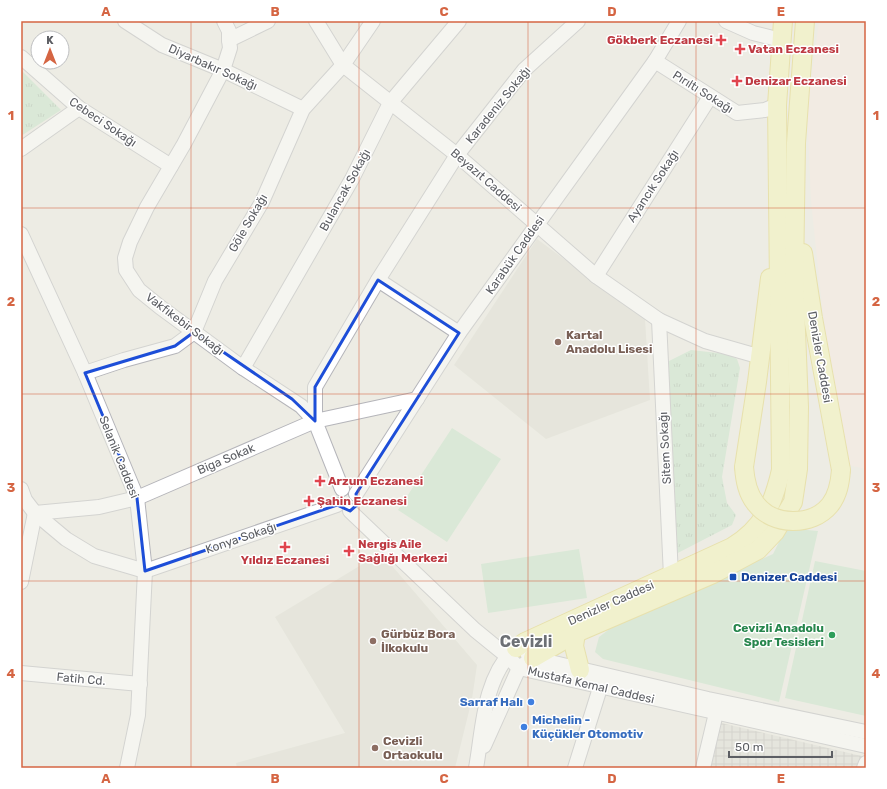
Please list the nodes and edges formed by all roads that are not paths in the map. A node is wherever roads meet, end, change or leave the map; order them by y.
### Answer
1 (125, 21) edge
2 (224, 21) edge
3 (268, 21) edge
4 (316, 21) edge
5 (373, 21) edge
6 (459, 21) edge
7 (578, 21) edge
8 (680, 21) edge
9 (726, 21) edge
10 (783, 21) edge
11 (806, 21) edge
12 (229, 40) junction
13 (781, 40) junction
14 (21, 57) edge
15 (655, 61) junction
16 (343, 65) junction
17 (223, 70) junction
18 (710, 97) junction
19 (390, 103) junction
20 (777, 105) junction
21 (79, 108) junction
22 (303, 109) junction
23 (21, 149) edge
24 (457, 155) junction
25 (171, 166) junction
26 (778, 195) junction
27 (794, 203) junction
28 (536, 224) junction
29 (21, 234) edge
30 (596, 276) junction
31 (378, 280) junction
32 (659, 320) junction
33 (194, 332) junction
34 (460, 333) junction
35 (761, 357) junction
36 (243, 368) junction
37 (85, 373) junction
38 (417, 399) junction
39 (315, 421) junction
40 (342, 489) junction
41 (21, 490) edge
42 (356, 494) junction
43 (137, 498) junction
44 (337, 505) junction
45 (350, 511) junction
46 (35, 513) junction
47 (145, 571) junction
48 (671, 576) junction
49 (21, 582) edge
50 (576, 633) junction
51 (512, 652) junction
52 (533, 658) junction
53 (518, 668) junction
54 (580, 670) junction
55 (21, 672) edge
56 (140, 684) junction
57 (600, 688) junction
58 (716, 713) junction
59 (866, 732) edge
60 (866, 746) edge
61 (866, 763) edge
62 (476, 766) edge
63 (127, 768) edge
64 (574, 768) edge
65 (703, 768) edge
66 (864, 768) edge

1 - 17 street, Diyarbakır Sokağı
2 - 12 street
3 - 12 street
4 - 16 street, Beyazıt Caddesi
5 - 16 street, Göle Sokağı
6 - 19 street, Bulancak Sokağı
7 - 24 street, Karadeniz Sokağı
8 - 15 street, Karabük Caddesi
9 - 13 street
10 - 13 main road, Denizler Caddesi
11 - 27 main road, Denizler Caddesi
12 - 17 street, Vakfıkebir Sokağı
13 - 20 main road, Denizler Caddesi
14 - 21 street, Cebeci Sokağı
15 - 18 street, Pırıltı Sokağı
15 - 28 street, Karabük Caddesi
16 - 19 street, Beyazıt Caddesi
16 - 22 street, Göle Sokağı
17 - 22 street, Diyarbakır Sokağı
17 - 25 street, Vakfıkebir Sokağı
18 - 20 street, Pırıltı Sokağı
18 - 30 street, Ayancık Sokağı
19 - 24 street, Beyazıt Caddesi
19 - 36 street, Bulancak Sokağı
20 - 26 main road, Denizler Caddesi
21 - 23 street
21 - 25 street, Cebeci Sokağı
22 - 33 street, Göle Sokağı
24 - 28 street, Beyazıt Caddesi
24 - 31 street, Karadeniz Sokağı
25 - 33 street, Vakfıkebir Sokağı
26 - 35 main road, Denizler Caddesi
26 - 48 main road, Denizler Caddesi
27 - 35 main road, Denizler Caddesi, bridge
27 - 50 main road, Denizler Caddesi
28 - 30 street, Beyazıt Caddesi
28 - 34 street, Karabük Caddesi
29 - 37 street, Selanik Caddesi
30 - 32 street, Beyazıt Caddesi
31 - 34 street
31 - 39 street, Karadeniz Sokağı
32 - 35 street, Beyazıt Caddesi
32 - 48 street, Sitem Sokağı
33 - 36 street, Vakfıkebir Sokağı
33 - 37 street
34 - 38 street, Karabük Caddesi
36 - 39 street, Vakfıkebir Sokağı
37 - 43 street, Selanik Caddesi
38 - 39 street, Biga Sokak
38 - 42 street, Karabük Caddesi
39 - 40 street, Vakfıkebir Sokağı
39 - 43 street, Biga Sokak
40 - 42 street
40 - 44 street
41 - 46 street
42 - 45 street
43 - 46 street, Biga Sokak
43 - 47 street, Selanik Caddesi
44 - 45 street
44 - 47 street, Konya Sokağı
45 - 51 street
46 - 47 street
46 - 49 street
47 - 56 street, Selanik Caddesi
48 - 51 main road, Denizler Caddesi
50 - 52 main road, Denizler Caddesi
50 - 54 main road
51 - 52 street
51 - 53 street, Mustafa Kemal Caddesi
51 - 62 street, Denizler Caddesi
52 - 53 street, Denizler Caddesi
52 - 54 street, Mustafa Kemal Caddesi
53 - 57 street, Mustafa Kemal Caddesi
53 - 62 street, Denizler Caddesi
54 - 59 street, Mustafa Kemal Caddesi
55 - 56 street, Fatih Cd.
56 - 63 street, Selanik Caddesi
57 - 58 street, Mustafa Kemal Caddesi
57 - 64 street
58 - 60 street, Mustafa Kemal Caddesi
58 - 65 street
61 - 66 street

